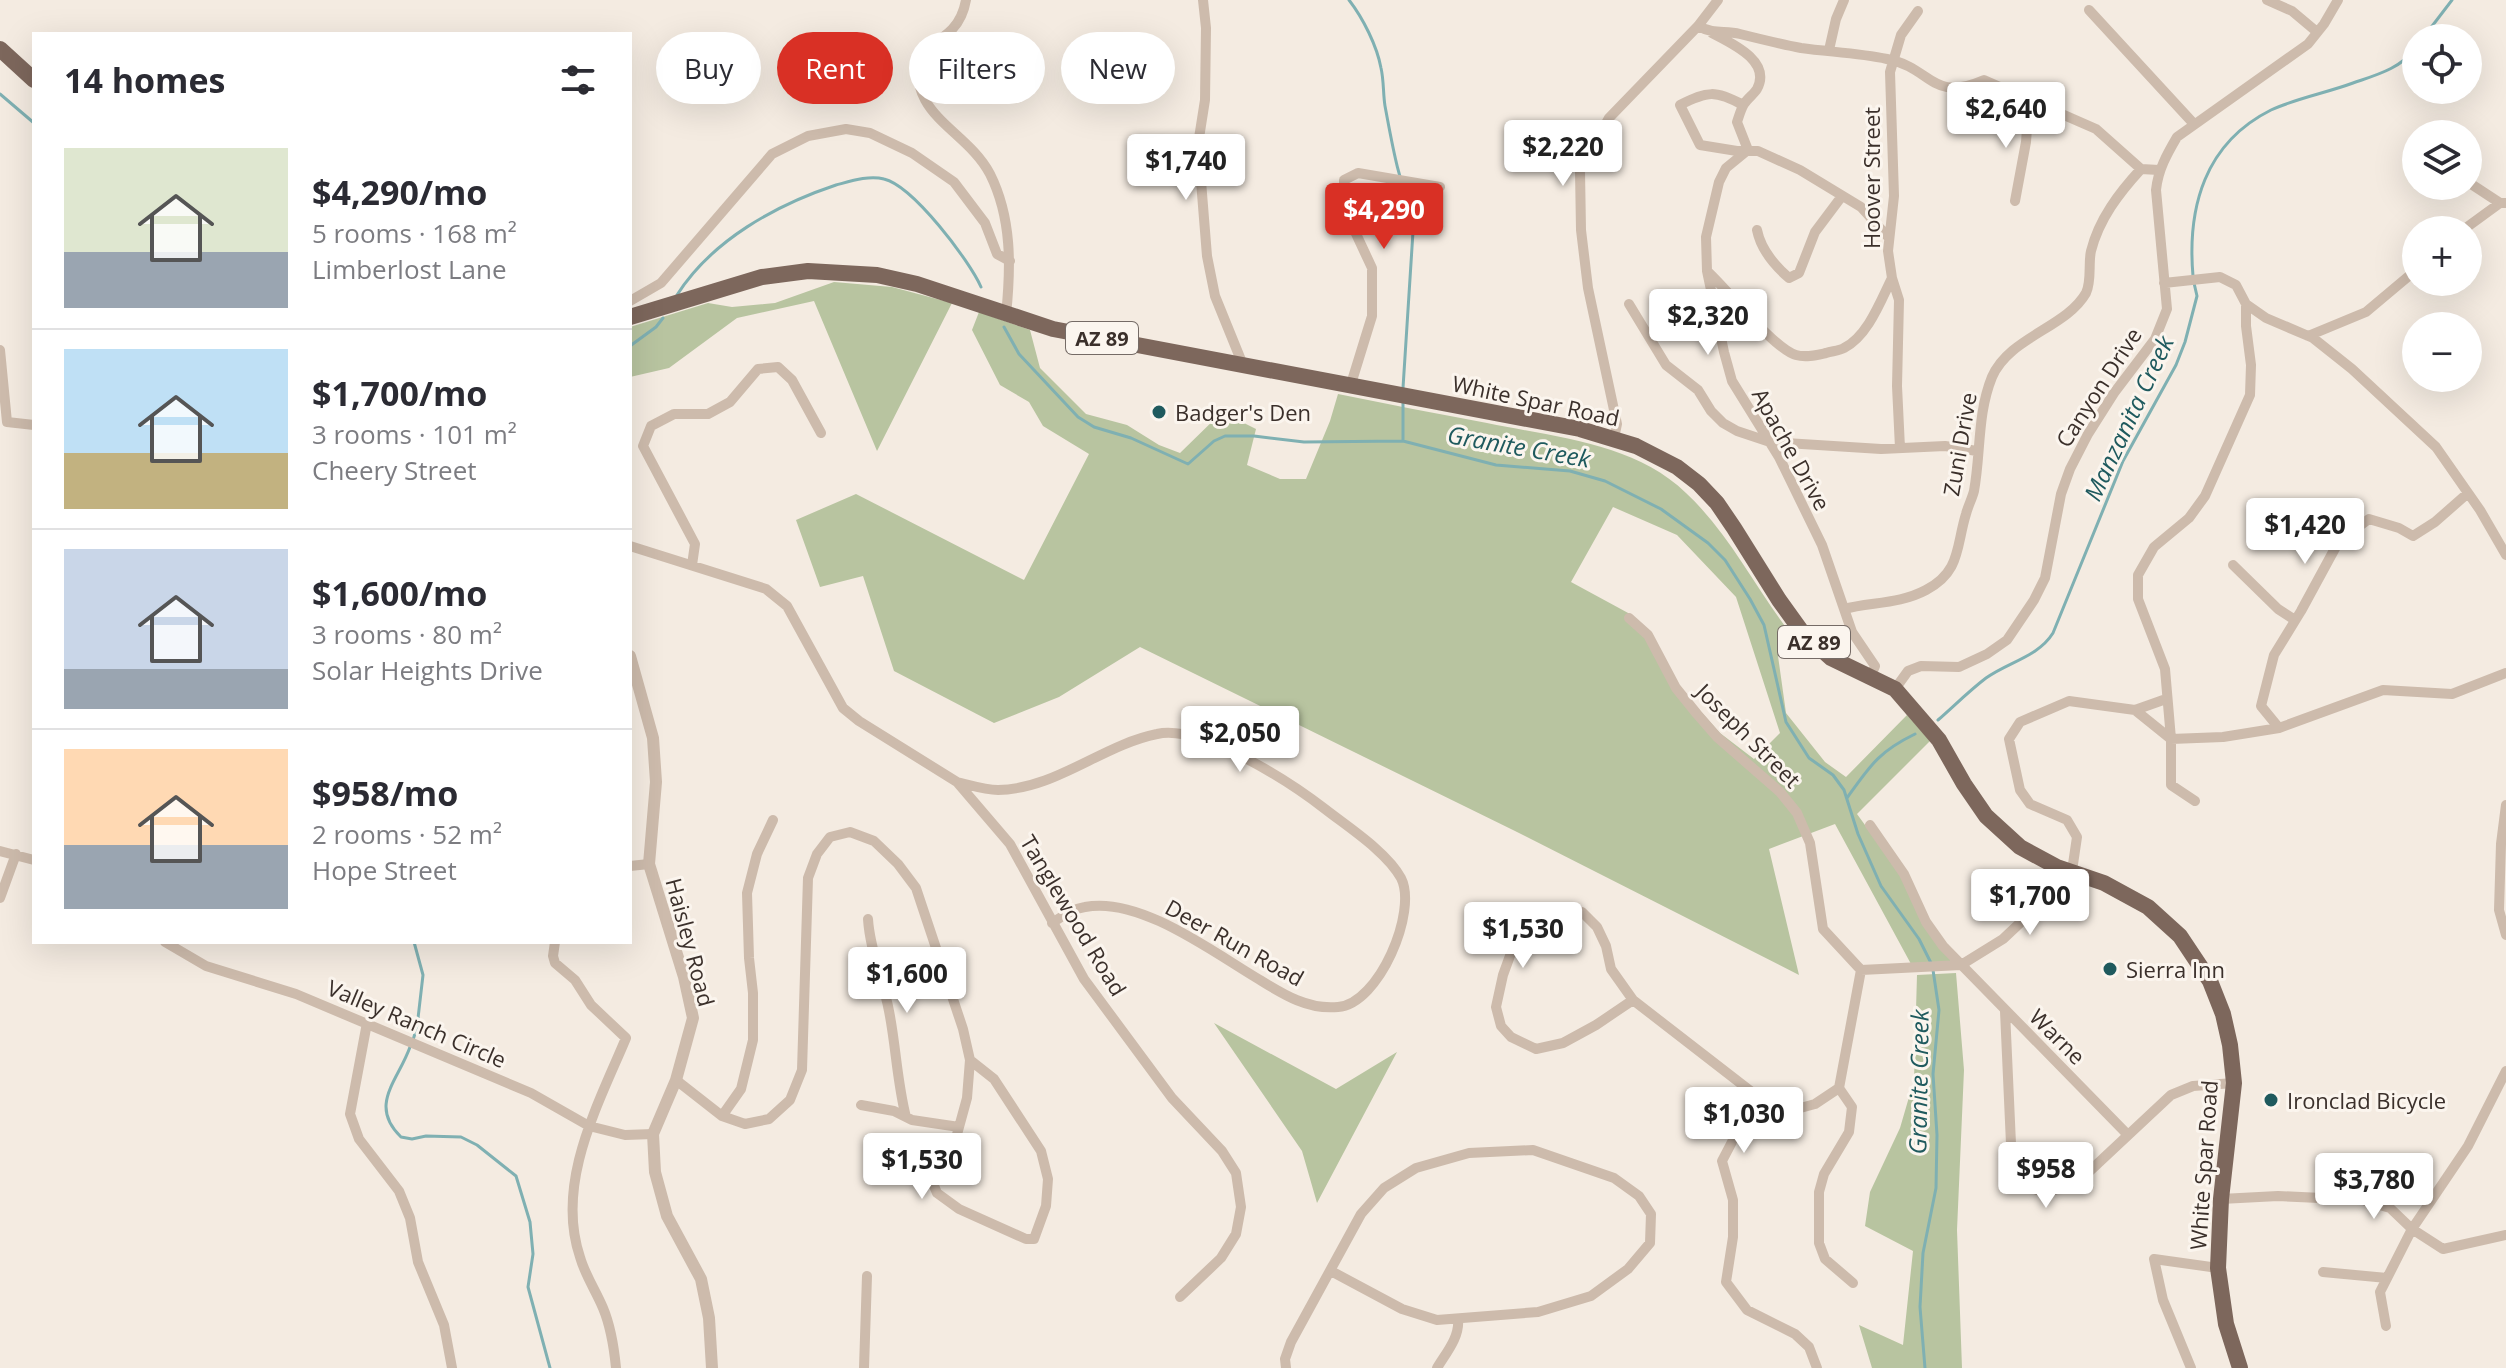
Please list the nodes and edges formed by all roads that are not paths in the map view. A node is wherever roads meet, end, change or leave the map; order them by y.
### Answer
1 (966, 0) edge
2 (1203, 0) edge
3 (1718, 0) edge
4 (1844, 0) edge
5 (2267, 0) edge
6 (2338, 0) edge
7 (2089, 10) dead end
8 (1918, 11) dead end
9 (1698, 26) junction
10 (2317, 32) junction
11 (1712, 33) junction
12 (0, 49) edge
13 (1829, 50) junction
14 (1892, 60) junction
15 (32, 78) edge
16 (2029, 101) junction
17 (1743, 105) junction
18 (2194, 124) junction
19 (1748, 150) junction
20 (2141, 169) junction
21 (2159, 170) junction
22 (1440, 187) dead end
23 (2482, 190) edge
24 (1842, 196) junction
25 (2015, 201) dead end
26 (2503, 203) edge
27 (2482, 217) edge
28 (1757, 230) dead end
29 (1889, 238) junction
30 (1010, 261) junction
31 (1707, 271) junction
32 (1892, 278) junction
33 (2402, 282) edge
34 (2164, 283) junction
35 (632, 300) edge
36 (1629, 304) dead end
37 (2246, 304) junction
38 (1006, 315) junction
39 (632, 316) edge
40 (2308, 336) junction
41 (0, 350) edge
42 (1243, 365) junction
43 (1351, 384) junction
44 (32, 425) edge
45 (821, 433) dead end
46 (1614, 438) junction
47 (1770, 442) junction
48 (1900, 448) junction
49 (1977, 451) junction
50 (2468, 493) junction
51 (632, 547) edge
52 (2506, 555) edge
53 (692, 565) junction
54 (2233, 565) dead end
55 (1844, 609) junction
56 (1629, 618) dead end
57 (2295, 620) junction
58 (632, 663) edge
59 (2506, 673) edge
60 (1870, 678) junction
61 (1895, 689) junction
62 (2166, 699) junction
63 (2135, 710) junction
64 (2279, 728) junction
65 (2171, 739) junction
66 (957, 782) junction
67 (2195, 801) dead end
68 (2506, 805) edge
69 (773, 820) dead end
70 (1870, 825) dead end
71 (0, 851) edge
72 (16, 854) junction
73 (32, 859) edge
74 (649, 864) junction
75 (632, 866) edge
76 (2065, 869) junction
77 (0, 898) edge
78 (868, 919) dead end
79 (1052, 923) junction
80 (2506, 935) edge
81 (168, 944) edge
82 (555, 944) edge
83 (1961, 965) junction
84 (1861, 970) junction
85 (1633, 1000) junction
86 (2005, 1011) junction
87 (367, 1023) junction
88 (970, 1060) junction
89 (2506, 1071) edge
90 (676, 1080) junction
91 (2234, 1083) junction
92 (1839, 1088) junction
93 (861, 1105) dead end
94 (1775, 1110) junction
95 (722, 1116) junction
96 (906, 1117) junction
97 (589, 1126) junction
98 (959, 1127) junction
99 (653, 1134) junction
100 (2127, 1134) junction
101 (2221, 1199) junction
102 (2412, 1229) junction
103 (2506, 1235) edge
104 (2218, 1268) junction
105 (1331, 1271) junction
106 (2323, 1272) dead end
107 (867, 1276) dead end
108 (2387, 1278) junction
109 (1853, 1283) dead end
110 (1180, 1297) dead end
111 (1458, 1319) junction
112 (2386, 1326) dead end
113 (452, 1368) edge
114 (616, 1368) edge
115 (712, 1368) edge
116 (864, 1368) edge
117 (1286, 1368) edge
118 (1437, 1368) edge
119 (1817, 1368) edge
120 (2191, 1368) edge
121 (2240, 1368) edge

1 - 30 street
2 - 42 street
3 - 9 street
4 - 13 street
5 - 10 street
6 - 10 street, Canyon Drive
7 - 18 street
8 - 14 street, Hoover Street
9 - 11 street
9 - 46 street
10 - 18 street, Canyon Drive
11 - 13 street
11 - 17 street
12 - 15 main road
13 - 14 street
14 - 16 street
14 - 29 street, Hoover Street
16 - 20 street
16 - 25 street
17 - 19 street
17 - 19 street
18 - 21 street, Canyon Drive
19 - 24 street
19 - 31 street, Apache Drive
20 - 21 street
20 - 49 street, Zuni Drive
21 - 34 street, Canyon Drive
22 - 43 street
23 - 26 street
24 - 28 street
24 - 29 street
26 - 27 street
29 - 32 street, Hoover Street
30 - 35 street
30 - 38 street
31 - 32 street
31 - 47 street, Apache Drive
32 - 48 street, Hoover Street
33 - 40 street
34 - 37 street
34 - 61 street, Canyon Drive
36 - 47 street
37 - 40 street
37 - 62 street
38 - 39 main road, White Spar Road / AZ 89
38 - 42 main road, White Spar Road / AZ 89
40 - 50 street
41 - 44 street
42 - 43 main road, White Spar Road / AZ 89
43 - 46 main road, White Spar Road / AZ 89
45 - 53 street
46 - 60 main road, White Spar Road / AZ 89
47 - 48 street
47 - 55 street, Apache Drive
48 - 49 street
49 - 55 street, Zuni Drive
50 - 52 street
50 - 57 street
51 - 53 street, Tanglewood Road
53 - 66 street, Tanglewood Road
54 - 57 street
55 - 60 street, Apache Drive
56 - 84 street, Joseph Street
57 - 64 street
58 - 74 street, Haisley Road
59 - 64 street
60 - 61 main road, White Spar Road / AZ 89
61 - 76 main road, White Spar Road / AZ 89
62 - 63 street
62 - 65 street
63 - 65 street
63 - 76 street
64 - 65 street
65 - 67 street
66 - 79 street, Tanglewood Road
66 - 79 street, Deer Run Road
68 - 80 street
69 - 95 street
70 - 83 street, Warne
71 - 72 street
72 - 73 street
72 - 77 street
74 - 75 street
74 - 90 street, Haisley Road
76 - 83 street
76 - 91 main road, White Spar Road / AZ 89
78 - 96 street
79 - 110 street, Tanglewood Road
81 - 87 street, Valley Ranch Circle
82 - 97 street
83 - 84 street
83 - 86 street, Warne
84 - 92 street
85 - 85 street
85 - 94 street
86 - 100 street, Warne
86 - 100 street
87 - 97 street, Valley Ranch Circle
87 - 113 street
88 - 95 street
88 - 98 street
88 - 98 street
89 - 102 street
90 - 95 street
90 - 99 street, Haisley Road
91 - 100 street
91 - 101 main road, White Spar Road / AZ 89
92 - 94 street
92 - 109 street
93 - 96 street
94 - 119 street
96 - 98 street
97 - 99 street, Valley Ranch Circle
97 - 114 street
99 - 115 street, Haisley Road
101 - 102 street
101 - 104 main road, White Spar Road / AZ 89
102 - 103 street
102 - 108 street
104 - 120 street
104 - 121 main road, White Spar Road / AZ 89
105 - 111 street
105 - 111 street
105 - 117 street
106 - 108 street
107 - 116 street
108 - 112 street
111 - 118 street

